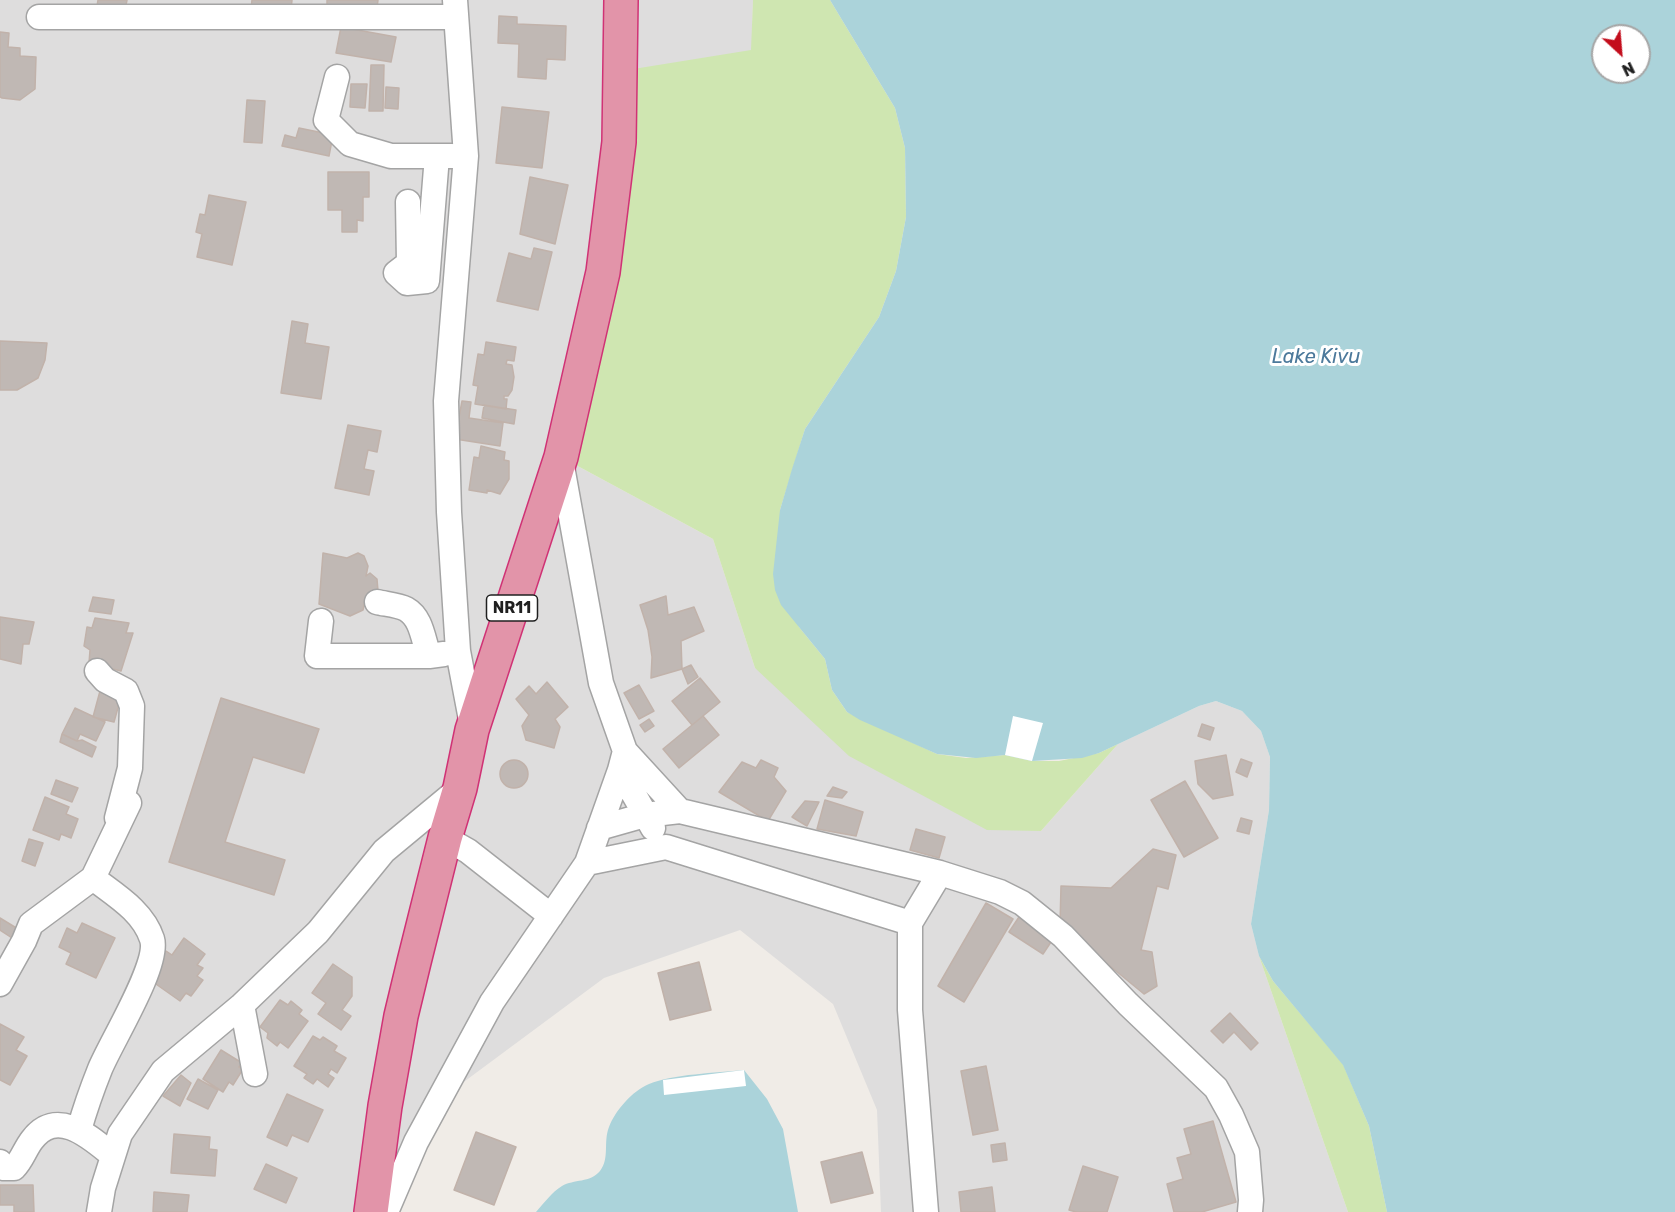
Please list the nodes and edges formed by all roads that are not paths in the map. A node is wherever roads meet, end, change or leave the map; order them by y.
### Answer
1 (621, 0) edge
2 (456, 8) edge
3 (39, 16) dead end
4 (337, 77) dead end
5 (437, 156) junction
6 (466, 156) junction
7 (408, 202) dead end
8 (561, 457) junction
9 (376, 602) dead end
10 (321, 621) dead end
11 (458, 651) junction
12 (429, 656) junction
13 (97, 671) dead end
14 (472, 730) junction
15 (623, 760) junction
16 (460, 788) junction
17 (129, 804) dead end
18 (680, 811) junction
19 (645, 815) junction
20 (599, 828) junction
21 (445, 838) junction
22 (109, 846) junction
23 (666, 847) junction
24 (587, 863) junction
25 (940, 873) junction
26 (93, 878) junction
27 (551, 916) junction
28 (910, 923) junction
29 (0, 984) edge
30 (242, 1005) junction
31 (255, 1074) dead end
32 (79, 1130) junction
33 (112, 1155) junction
34 (0, 1162) edge
35 (99, 1212) edge
36 (371, 1212) edge
37 (386, 1212) edge
38 (926, 1212) edge
39 (1250, 1212) edge

1 - 8 highway, NR11
2 - 3 street
2 - 6 street
4 - 5 street
5 - 6 street
5 - 7 street
6 - 11 street
8 - 14 highway, NR11
8 - 15 street
9 - 12 street
10 - 12 street
11 - 12 street
11 - 14 street
13 - 22 street
14 - 16 highway, NR11
15 - 18 street
15 - 19 street
15 - 20 street
16 - 21 highway, NR11
16 - 30 street
17 - 22 street
18 - 19 street
18 - 25 street
19 - 20 street
19 - 23 street
20 - 24 street
21 - 27 street
21 - 36 highway, NR11
22 - 26 street
23 - 24 street
23 - 28 street
24 - 27 street
25 - 28 street
25 - 39 street
26 - 29 street
26 - 32 street
27 - 37 street
28 - 38 street
30 - 31 street
30 - 33 street
32 - 33 street
32 - 34 street
33 - 35 street

